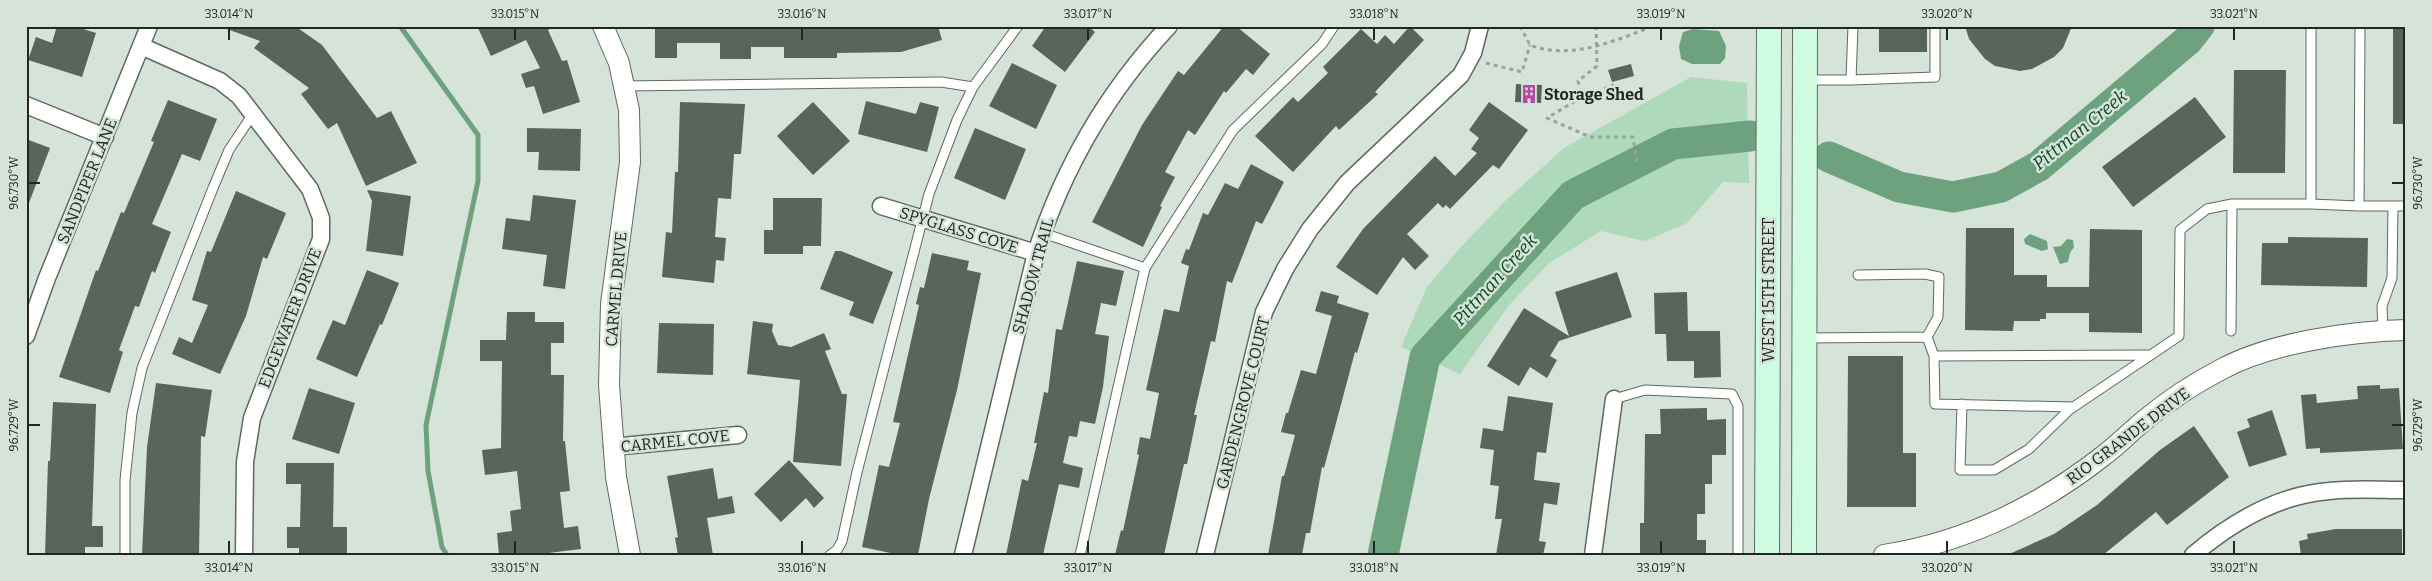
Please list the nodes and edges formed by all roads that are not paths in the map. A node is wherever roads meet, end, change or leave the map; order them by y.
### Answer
1 (149, 26) edge
2 (603, 26) edge
3 (1018, 26) edge
4 (1168, 26) edge
5 (1334, 26) edge
6 (1480, 26) edge
7 (1769, 26) edge
8 (1805, 26) edge
9 (1853, 26) edge
10 (1935, 26) edge
11 (2311, 26) edge
12 (2360, 26) edge
13 (141, 46) junction
14 (1769, 80) junction
15 (1805, 80) junction
16 (1851, 80) junction
17 (624, 86) junction
18 (973, 87) junction
19 (26, 105) edge
20 (253, 114) junction
21 (105, 137) junction
22 (2232, 204) junction
23 (2311, 204) junction
24 (881, 206) dead end
25 (2360, 206) junction
26 (2393, 206) junction
27 (2406, 206) edge
28 (922, 218) junction
29 (1043, 232) junction
30 (1036, 253) junction
31 (1145, 268) junction
32 (1858, 275) dead end
33 (2406, 330) edge
34 (2231, 331) dead end
35 (2383, 331) junction
36 (26, 336) edge
37 (1927, 337) junction
38 (1804, 338) junction
39 (2149, 355) junction
40 (1934, 356) junction
41 (1614, 399) joint
42 (1962, 404) junction
43 (2073, 407) junction
44 (738, 434) dead end
45 (612, 447) junction
46 (2406, 490) edge
47 (125, 555) edge
48 (244, 555) edge
49 (630, 555) edge
50 (830, 555) edge
51 (963, 555) edge
52 (1080, 555) edge
53 (1205, 555) edge
54 (1593, 555) edge
55 (1738, 555) edge
56 (1767, 555) edge
57 (1804, 555) edge
58 (1884, 555) edge
59 (2193, 555) edge

1 - 13 street, SANDPIPER LANE
2 - 17 street, CARMEL DRIVE
3 - 18 lane
4 - 29 street, SHADOW TRAIL
5 - 31 lane
6 - 53 street, GARDENGROVE COURT
7 - 14 main road, WEST 15TH STREET
8 - 15 main road
9 - 16 lane
10 - 16 lane
11 - 23 lane
12 - 25 lane
13 - 20 street, EDGEWATER DRIVE
13 - 21 street, SANDPIPER LANE
14 - 15 main road
14 - 56 main road, WEST 15TH STREET
15 - 16 lane
15 - 38 main road
17 - 18 lane
17 - 45 street, CARMEL DRIVE
18 - 28 lane
19 - 21 street
20 - 47 lane
20 - 48 street, EDGEWATER DRIVE
21 - 36 street, SANDPIPER LANE
22 - 23 lane
22 - 34 lane
22 - 39 lane
23 - 25 lane
24 - 28 street, SPYGLASS COVE
25 - 26 lane
26 - 27 lane
26 - 35 lane
28 - 30 street, SPYGLASS COVE
28 - 50 lane
29 - 30 street, SHADOW TRAIL
29 - 31 lane
30 - 51 street, SHADOW TRAIL
31 - 52 lane
32 - 37 lane
33 - 35 street, RIO GRANDE DRIVE
35 - 58 street, RIO GRANDE DRIVE
37 - 38 lane
37 - 40 lane
38 - 57 main road
39 - 40 lane
39 - 43 lane
40 - 42 lane
41 - 54 street
41 - 55 lane
42 - 43 lane
42 - 43 lane
44 - 45 street, CARMEL COVE
45 - 49 street, CARMEL DRIVE
46 - 59 street

